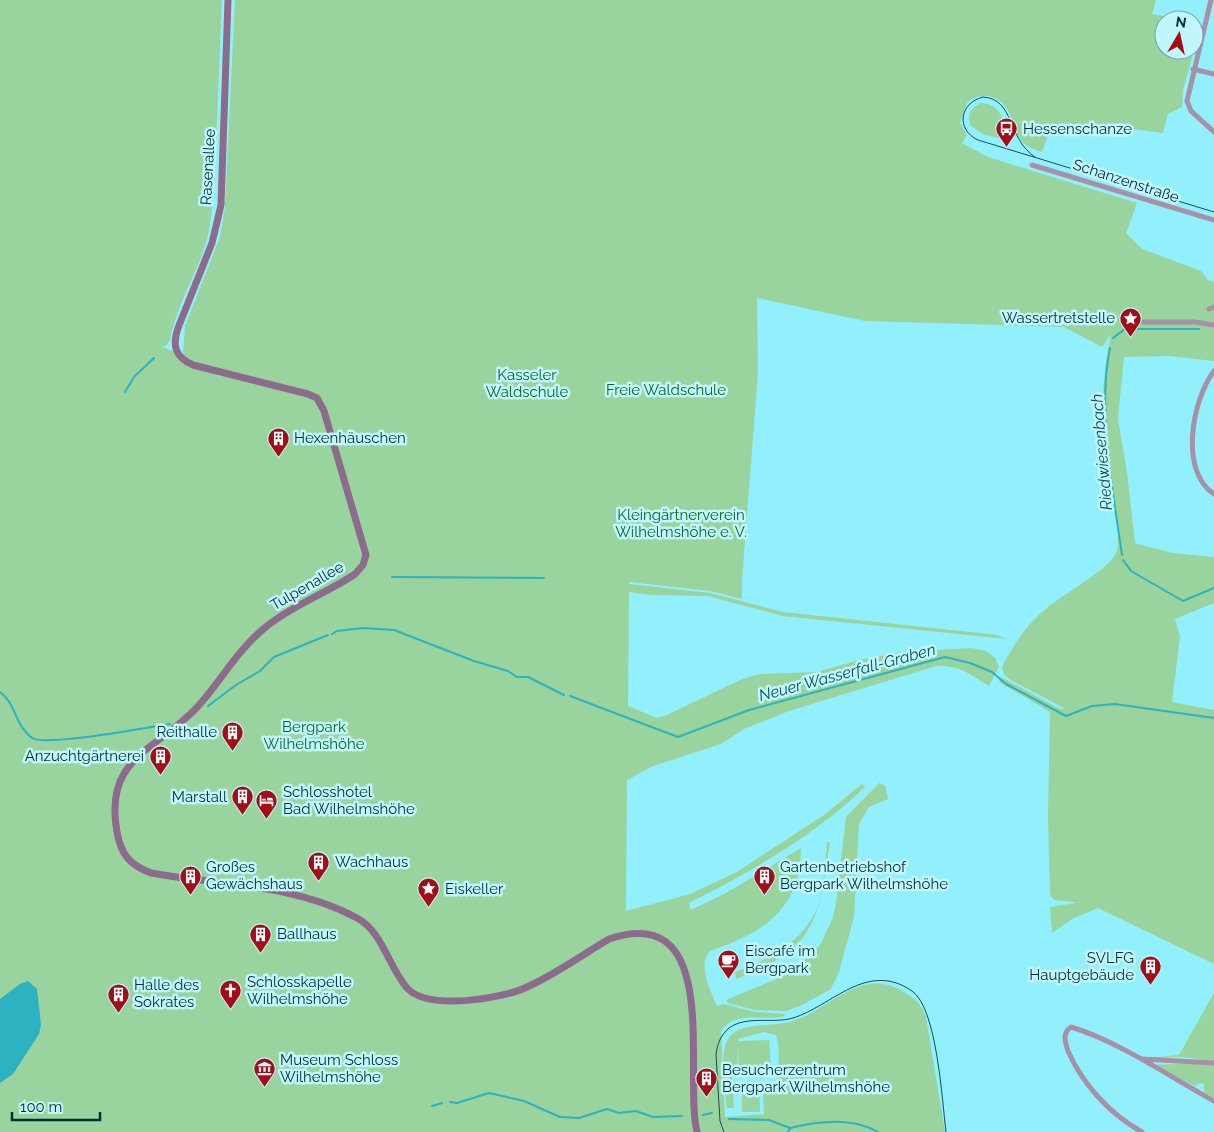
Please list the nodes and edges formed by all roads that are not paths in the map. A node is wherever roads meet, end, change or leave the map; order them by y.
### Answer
1 (228, 0) edge
2 (1211, 0) edge
3 (1193, 68) junction
4 (1214, 74) edge
5 (1214, 132) edge
6 (1032, 165) dead end
7 (1214, 220) edge
8 (1143, 322) dead end
9 (1214, 325) edge
10 (178, 328) joint
11 (1214, 371) edge
12 (1214, 494) edge
13 (1139, 1059) junction
14 (1214, 1063) edge
15 (1214, 1101) edge
16 (697, 1132) edge
17 (1142, 1132) edge

1 - 10 main road, Rasenallee
2 - 3 street
3 - 4 street
3 - 5 street
6 - 7 street, Schanzenstraße
8 - 9 street
10 - 16 main road, Tulpenallee
11 - 12 street
13 - 14 street
13 - 15 street
13 - 17 street

